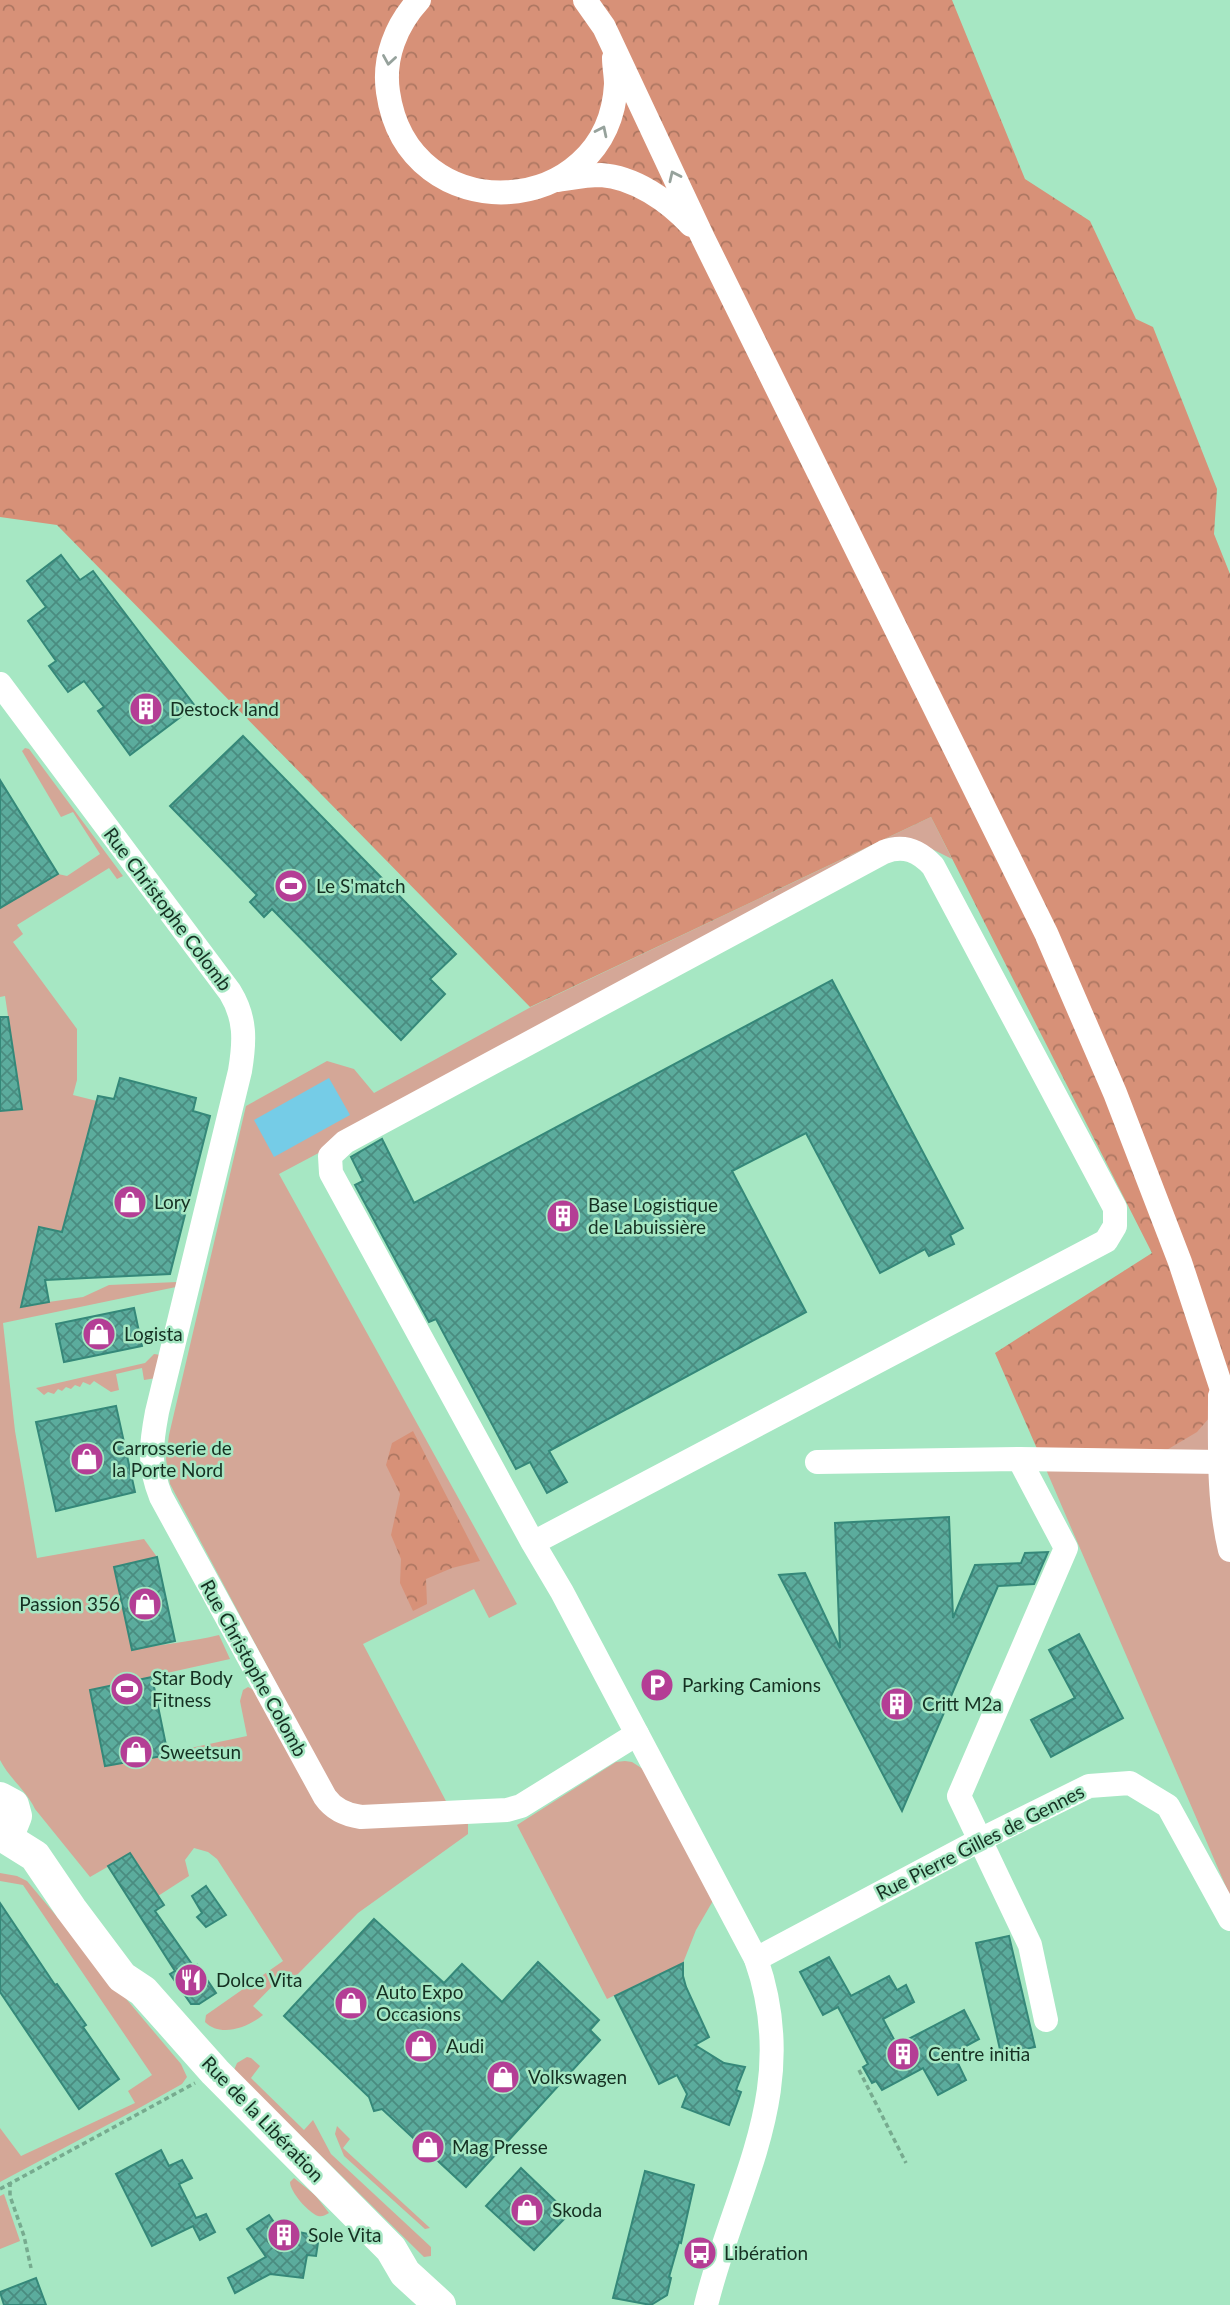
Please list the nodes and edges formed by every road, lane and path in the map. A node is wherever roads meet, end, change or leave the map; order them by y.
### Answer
1 (419, 0) edge
2 (585, 0) edge
3 (604, 27) junction
4 (556, 180) junction
5 (703, 238) junction
6 (0, 684) edge
7 (1220, 1384) junction
8 (1230, 1414) edge
9 (1019, 1459) junction
10 (817, 1462) dead end
11 (1220, 1462) junction
12 (533, 1543) junction
13 (1230, 1550) edge
14 (637, 1734) junction
15 (3, 1812) edge
16 (978, 1841) junction
17 (0, 1862) edge
18 (50, 1876) junction
19 (1230, 1919) edge
20 (756, 1959) junction
21 (138, 1987) junction
22 (1046, 2020) dead end
23 (859, 2070) dead end
24 (215, 2072) junction
25 (906, 2164) dead end
26 (10, 2182) junction
27 (0, 2189) edge
28 (391, 2249) junction
29 (31, 2268) dead end
30 (440, 2305) edge
31 (463, 2305) edge
32 (706, 2305) edge

1 -> 4 street
2 - 3 street
4 -> 3 street
5 -> 3 street
4 - 5 street
5 - 7 street
6 - 14 street, Rue Christophe Colomb
7 - 8 street
7 - 11 street
9 - 10 street
9 - 11 street
9 - 16 street
11 - 13 street
12 - 12 street
12 - 14 street
14 - 20 street
15 - 18 main road, Rue de la Libération
15 - 21 main road, Rue de la Libération
16 - 19 street, Rue Pierre Gilles de Gennes
16 - 20 street, Rue Pierre Gilles de Gennes
16 - 22 street
17 - 18 main road
18 - 21 main road, Rue de la Libération
20 - 32 street
21 - 24 main road, Rue de la Libération
23 - 25 path
24 - 26 path
24 - 28 main road, Rue de la Libération
26 - 27 path
26 - 29 path
28 - 30 main road, Rue de la Libération
28 - 31 main road, Rue de la Libération

